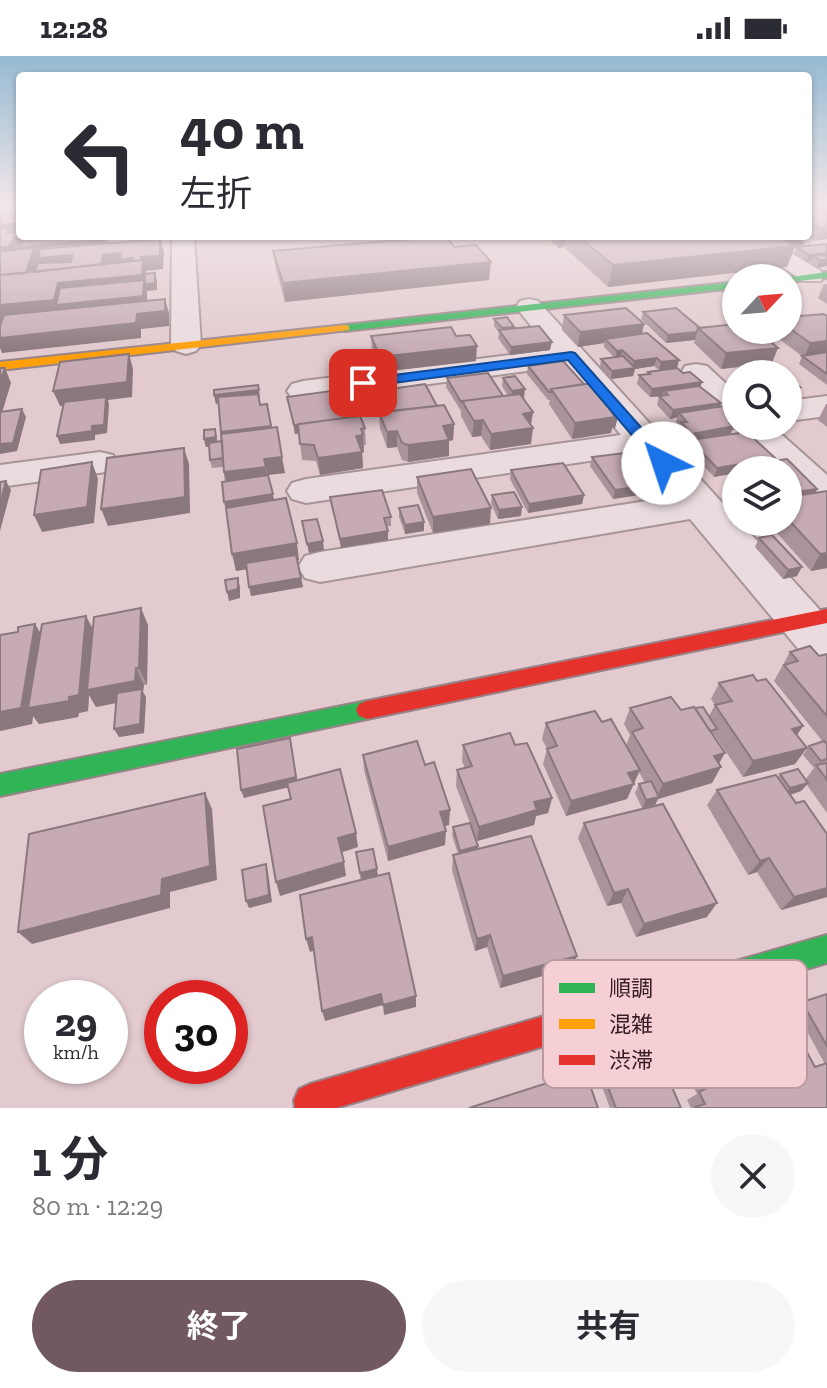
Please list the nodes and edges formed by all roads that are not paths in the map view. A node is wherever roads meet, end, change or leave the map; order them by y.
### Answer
1 (184, 255) edge
2 (782, 255) edge
3 (820, 276) edge
4 (722, 286) edge
5 (529, 307) junction
6 (186, 345) junction
7 (571, 356) junction
8 (0, 366) edge
9 (696, 373) edge
10 (303, 391) edge
11 (722, 398) edge
12 (827, 406) edge
13 (802, 409) edge
14 (767, 440) edge
15 (645, 442) junction
16 (100, 463) dead end
17 (0, 476) edge
18 (306, 491) dead end
19 (827, 496) edge
20 (700, 505) junction
21 (320, 567) dead end
22 (815, 619) edge
23 (827, 650) edge
24 (0, 785) edge
25 (827, 949) edge
26 (789, 960) edge
27 (543, 1032) edge
28 (311, 1108) edge

1 - 6 street
2 - 3 street
4 - 5 street
5 - 6 street
5 - 7 street
6 - 8 street
7 - 10 street
7 - 15 street
9 - 11 street
12 - 13 street
14 - 19 street
15 - 18 street
15 - 20 street
16 - 17 street
20 - 21 street
20 - 22 street
22 - 23 street
22 - 24 street
25 - 26 street
27 - 28 street

